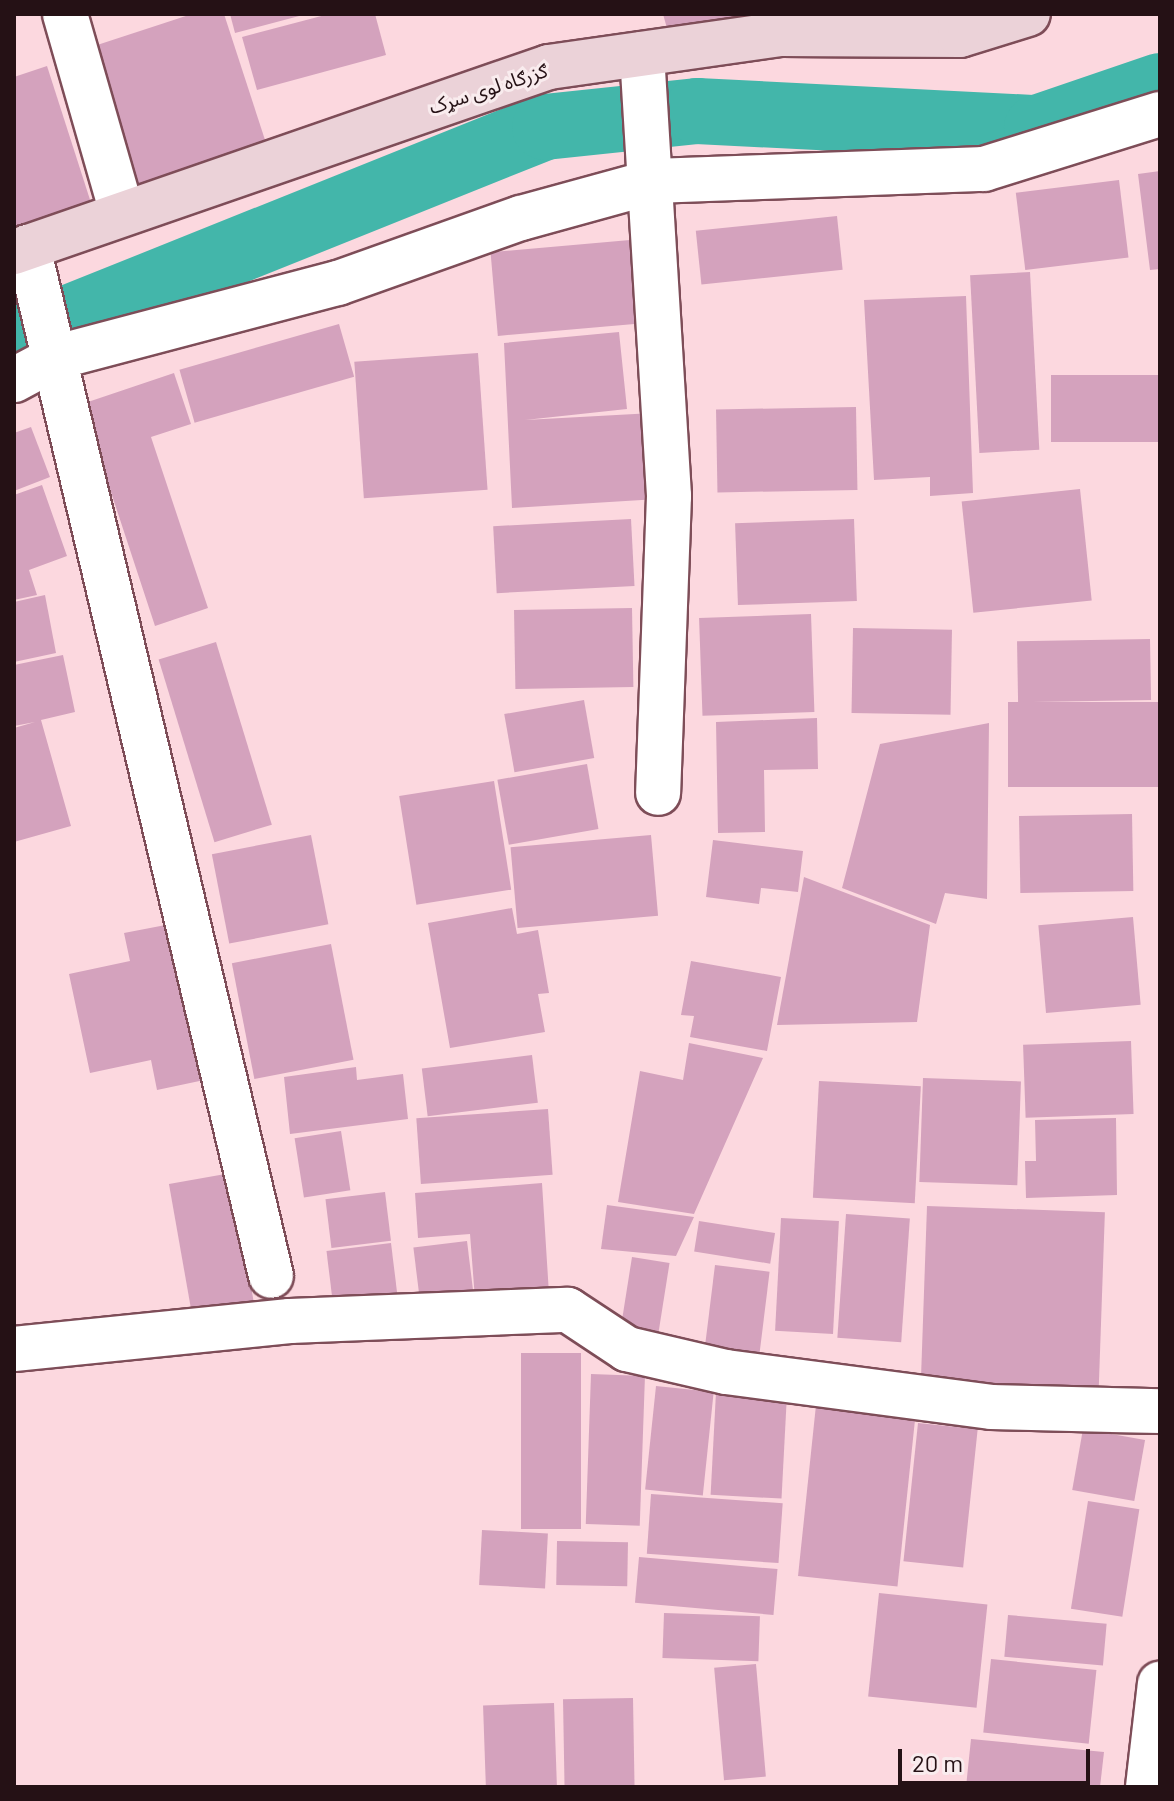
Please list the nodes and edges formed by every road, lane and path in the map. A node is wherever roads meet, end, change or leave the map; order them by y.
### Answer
1 (65, 14) edge
2 (1028, 14) edge
3 (778, 24) edge
4 (961, 25) edge
5 (642, 54) junction
6 (1160, 114) edge
7 (655, 181) junction
8 (121, 209) junction
9 (21, 250) edge
10 (57, 357) junction
11 (14, 380) edge
12 (658, 793) dead end
13 (271, 1276) dead end
14 (14, 1349) edge
15 (1160, 1411) edge
16 (1160, 1684) edge
17 (1148, 1787) edge

1 - 8 street
2 - 4 street, ګزرګاه لوی سړک
3 - 4 street, ګزرګاه لوی سړک
3 - 5 street, ګزرګاه لوی سړک
5 - 7 street
5 - 8 street, ګزرګاه لوی سړک
6 - 7 street
7 - 10 street
7 - 12 street
8 - 9 street, ګزرګاه لوی سړک
9 - 10 street
10 - 11 street
10 - 13 street
14 - 15 street
16 - 17 street

